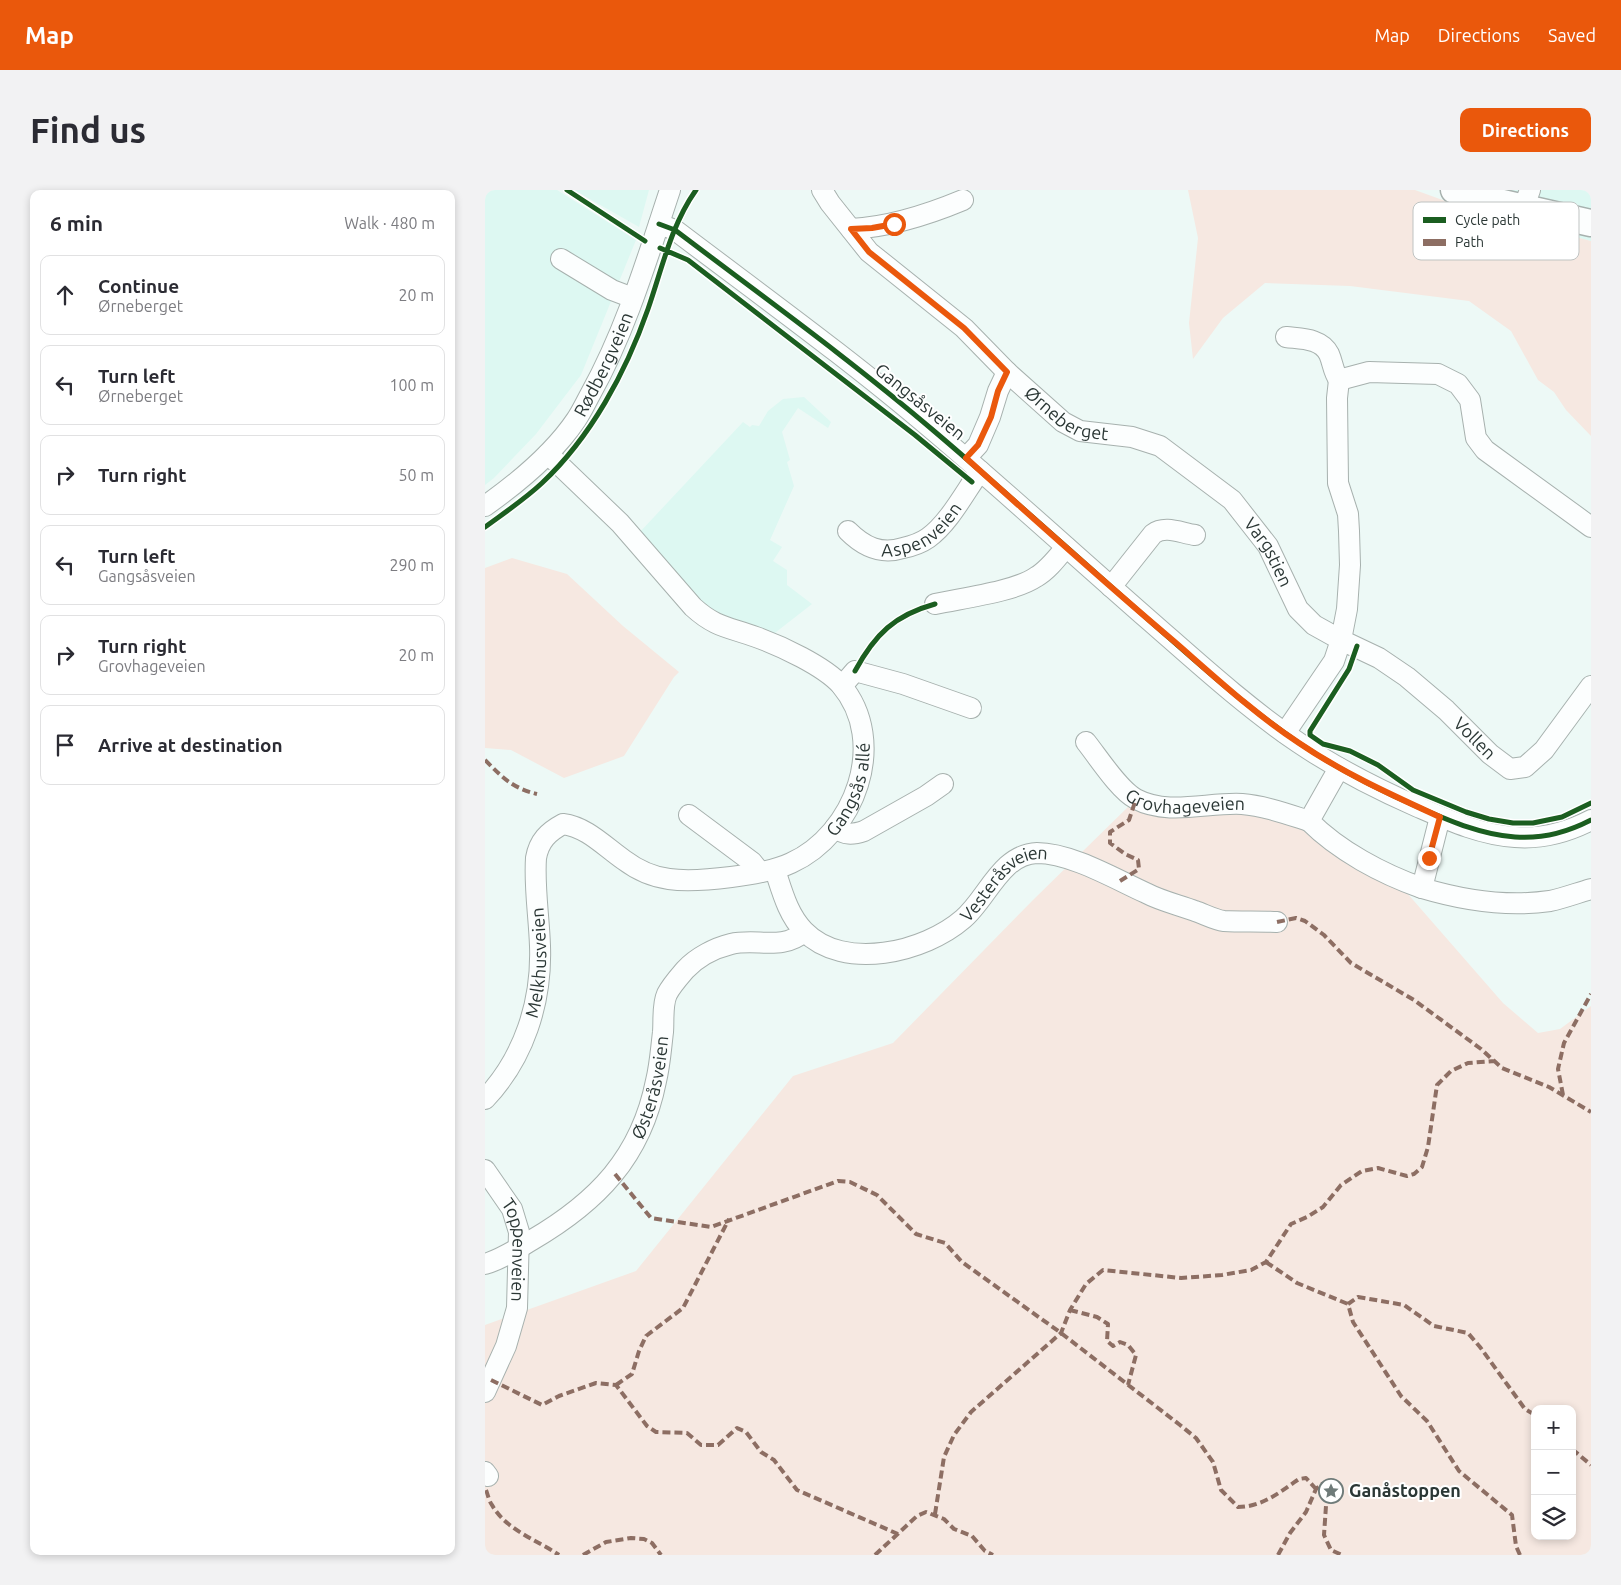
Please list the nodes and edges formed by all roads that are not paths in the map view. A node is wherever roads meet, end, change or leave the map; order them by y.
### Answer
1 (670, 190) edge
2 (822, 190) edge
3 (1454, 190) edge
4 (1527, 199) edge
5 (963, 200) dead end
6 (1579, 218) edge
7 (1591, 223) edge
8 (659, 224) junction
9 (851, 229) junction
10 (561, 259) dead end
11 (633, 298) junction
12 (1286, 338) dead end
13 (1007, 372) junction
14 (1339, 380) junction
15 (548, 454) junction
16 (973, 464) junction
17 (1191, 468) joint
18 (485, 506) edge
19 (1591, 527) edge
20 (849, 531) dead end
21 (1195, 535) dead end
22 (1066, 547) junction
23 (1111, 588) junction
24 (935, 604) dead end
25 (1341, 640) junction
26 (842, 686) junction
27 (1591, 686) edge
28 (971, 708) dead end
29 (1285, 733) junction
30 (1086, 742) dead end
31 (1339, 768) junction
32 (943, 784) dead end
33 (689, 815) dead end
34 (1440, 817) junction
35 (1591, 820) edge
36 (1309, 821) junction
37 (563, 824) joint
38 (835, 828) junction
39 (767, 871) junction
40 (1422, 888) junction
41 (1591, 889) edge
42 (1277, 922) dead end
43 (804, 932) junction
44 (485, 1099) edge
45 (485, 1170) edge
46 (518, 1248) junction
47 (485, 1264) edge
48 (485, 1392) edge

1 - 8 street, Rødbergveien
2 - 9 street, Ørneberget
3 - 4 main road
5 - 9 street
6 - 7 main road
8 - 11 street, Rødbergveien
8 - 16 street, Gangsåsveien
9 - 13 street, Ørneberget
10 - 11 street
11 - 15 street, Rødbergveien
12 - 14 street
13 - 16 street, Aspenveien
13 - 17 street, Ørneberget
14 - 19 street
14 - 25 street
15 - 18 street, Rødbergveien
15 - 26 street, Gangsås allé
16 - 20 street, Aspenveien
16 - 22 street, Gangsåsveien
17 - 25 street, Vargstien
21 - 23 street
22 - 23 street, Gangsåsveien
22 - 24 street
23 - 29 street, Gangsåsveien
25 - 27 street, Vollen
25 - 29 street
26 - 28 street
26 - 38 street, Gangsås allé
29 - 31 street, Gangsåsveien
30 - 36 street, Grovhageveien
31 - 34 street, Gangsåsveien
31 - 36 street
32 - 38 street
33 - 39 street
34 - 35 street, Gangsåsveien
34 - 40 street
36 - 40 street, Grovhageveien
37 - 39 street, Gangsås allé
37 - 44 street, Melkhusveien
38 - 39 street, Gangsås allé
39 - 43 street, Vesteråsveien
40 - 41 street, Grovhageveien
42 - 43 street, Vesteråsveien
43 - 46 street, Østeråsveien
45 - 46 street, Toppenveien
46 - 47 street, Østeråsveien
46 - 48 street, Toppenveien

